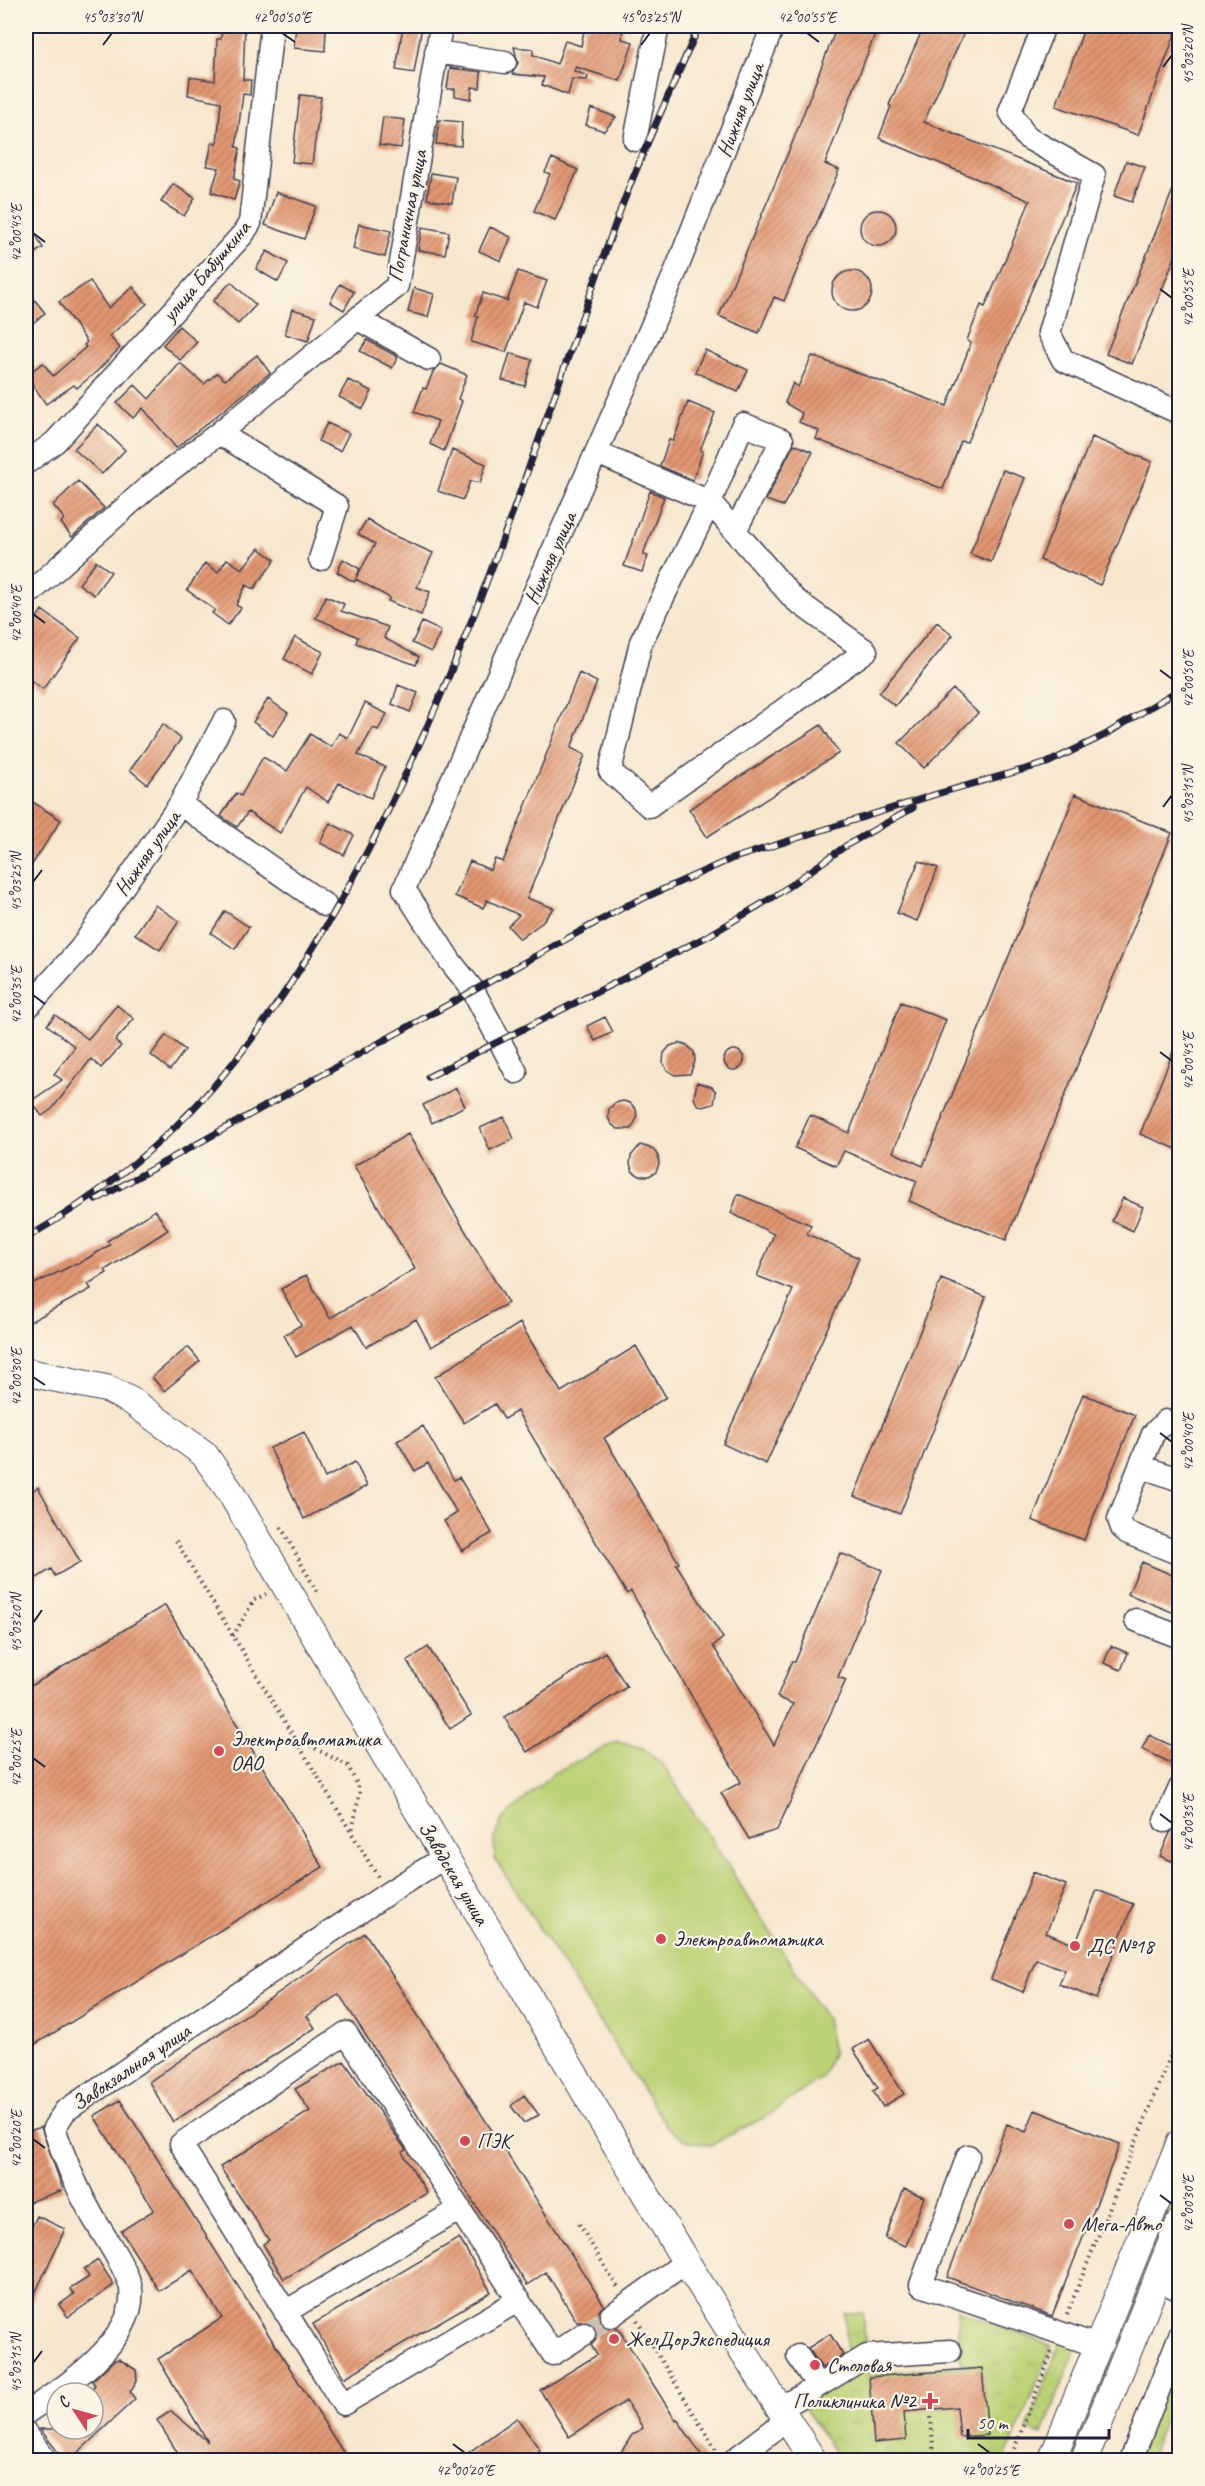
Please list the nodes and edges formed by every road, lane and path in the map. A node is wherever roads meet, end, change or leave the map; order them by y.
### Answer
1 (272, 26) edge
2 (441, 26) edge
3 (658, 26) edge
4 (773, 26) edge
5 (1044, 26) edge
6 (436, 52) junction
7 (505, 62) dead end
8 (635, 140) dead end
9 (358, 319) junction
10 (429, 359) dead end
11 (1179, 413) edge
12 (219, 433) junction
13 (597, 453) junction
14 (26, 463) edge
15 (710, 502) junction
16 (735, 531) junction
17 (320, 559) dead end
18 (26, 586) edge
19 (224, 722) dead end
20 (180, 804) junction
21 (325, 905) dead end
22 (26, 1009) edge
23 (516, 1072) dead end
24 (26, 1372) edge
25 (1179, 1425) edge
26 (1140, 1466) junction
27 (1179, 1480) edge
28 (176, 1541) dead end
29 (1179, 1554) edge
30 (1136, 1620) dead end
31 (1179, 1637) edge
32 (294, 1737) junction
33 (1179, 1788) edge
34 (1165, 1821) dead end
35 (352, 1832) junction
36 (445, 1857) junction
37 (388, 1893) junction
38 (1179, 2032) edge
39 (1179, 2143) edge
40 (968, 2156) dead end
41 (460, 2209) junction
42 (1179, 2222) edge
43 (579, 2224) dead end
44 (686, 2262) junction
45 (1168, 2284) edge
46 (519, 2300) junction
47 (619, 2311) junction
48 (285, 2312) junction
49 (1060, 2332) junction
50 (584, 2334) tunnel mouth
51 (1179, 2336) edge
52 (1098, 2346) junction
53 (950, 2351) dead end
54 (798, 2356) dead end
55 (818, 2386) junction
56 (26, 2413) edge
57 (782, 2414) junction
58 (931, 2417) dead end
59 (26, 2433) edge
60 (737, 2457) edge
61 (45, 2460) edge
62 (813, 2460) edge
63 (934, 2460) edge
64 (1010, 2460) edge
65 (1052, 2460) edge
66 (1084, 2460) edge
67 (1131, 2460) edge

1 - 14 street, улица Бабушкина
2 - 6 street, Пограничная улица
3 - 8 street
4 - 13 street, Нижняя улица
5 - 11 street
6 - 7 street
6 - 9 street, Пограничная улица
9 - 10 street
9 - 12 street, Пограничная улица
12 - 17 street
12 - 18 street, Пограничная улица
13 - 15 street
13 - 23 street, Нижняя улица
15 - 16 street
15 - 16 street
15 - 16 street
19 - 20 street
20 - 21 street, Нижняя улица
20 - 22 street, Нижняя улица
24 - 36 main road, Заводская улица
25 - 26 street
26 - 27 street
26 - 29 street
28 - 32 path
30 - 31 street
32 - 35 path
32 - 35 path
33 - 34 street
35 - 37 path
36 - 37 street, Завокзальная улица
36 - 44 main road, Заводская улица
37 - 56 street, Завокзальная улица
38 - 49 path
39 - 52 main road
40 - 49 street
41 - 46 street
41 - 48 street
41 - 48 street
42 - 45 main road
43 - 47 path
44 - 47 street
44 - 57 main road, Заводская улица
45 - 66 main road
46 - 48 street
46 - 50 street
47 - 60 path
49 - 52 street
49 - 64 path
51 - 67 street
52 - 65 main road
53 - 55 street
54 - 55 street
55 - 57 street
57 - 60 street
57 - 62 main road, Заводская улица
58 - 63 path
59 - 61 street

